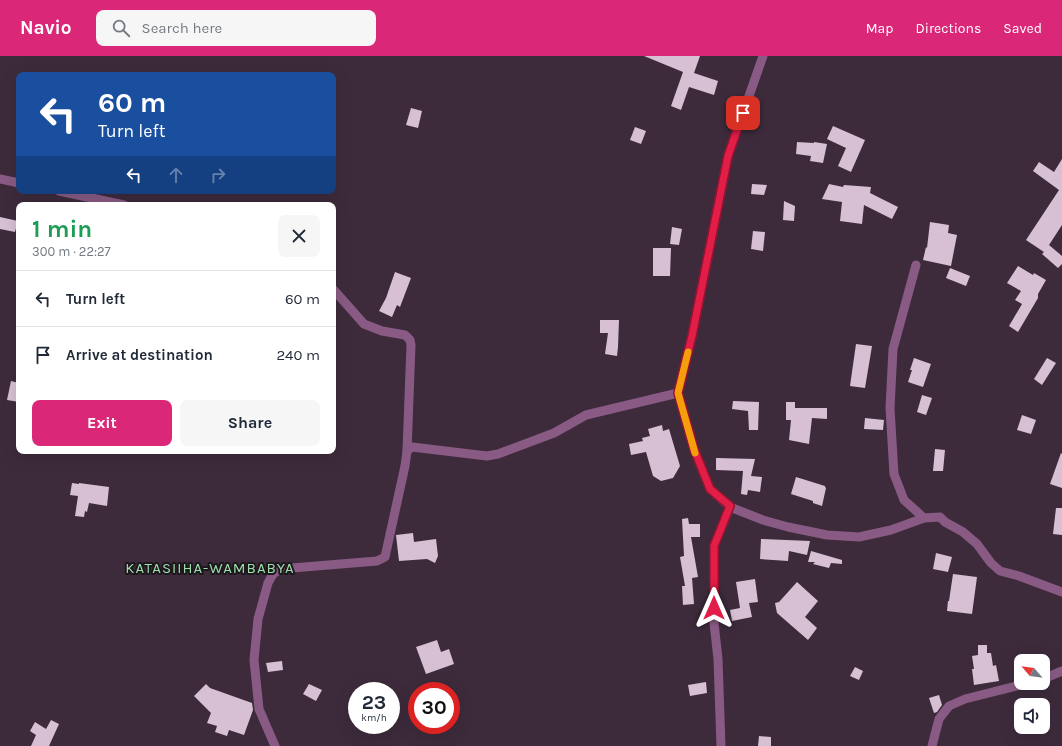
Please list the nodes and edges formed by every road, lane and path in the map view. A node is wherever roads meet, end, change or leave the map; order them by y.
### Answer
1 (763, 56) edge
2 (0, 179) edge
3 (16, 182) edge
4 (73, 194) edge
5 (110, 202) edge
6 (916, 265) dead end
7 (336, 292) edge
8 (678, 393) junction
9 (407, 451) junction
10 (730, 506) junction
11 (924, 518) junction
12 (1062, 592) edge
13 (1062, 672) edge
14 (1050, 676) edge
15 (1014, 687) edge
16 (275, 746) edge
17 (720, 746) edge
18 (932, 746) edge

1 - 8 street
2 - 3 street
4 - 5 street
6 - 11 street
7 - 9 street
8 - 9 street
8 - 10 street
9 - 16 street
10 - 11 street
10 - 17 street
11 - 12 street
13 - 14 street
15 - 18 street

